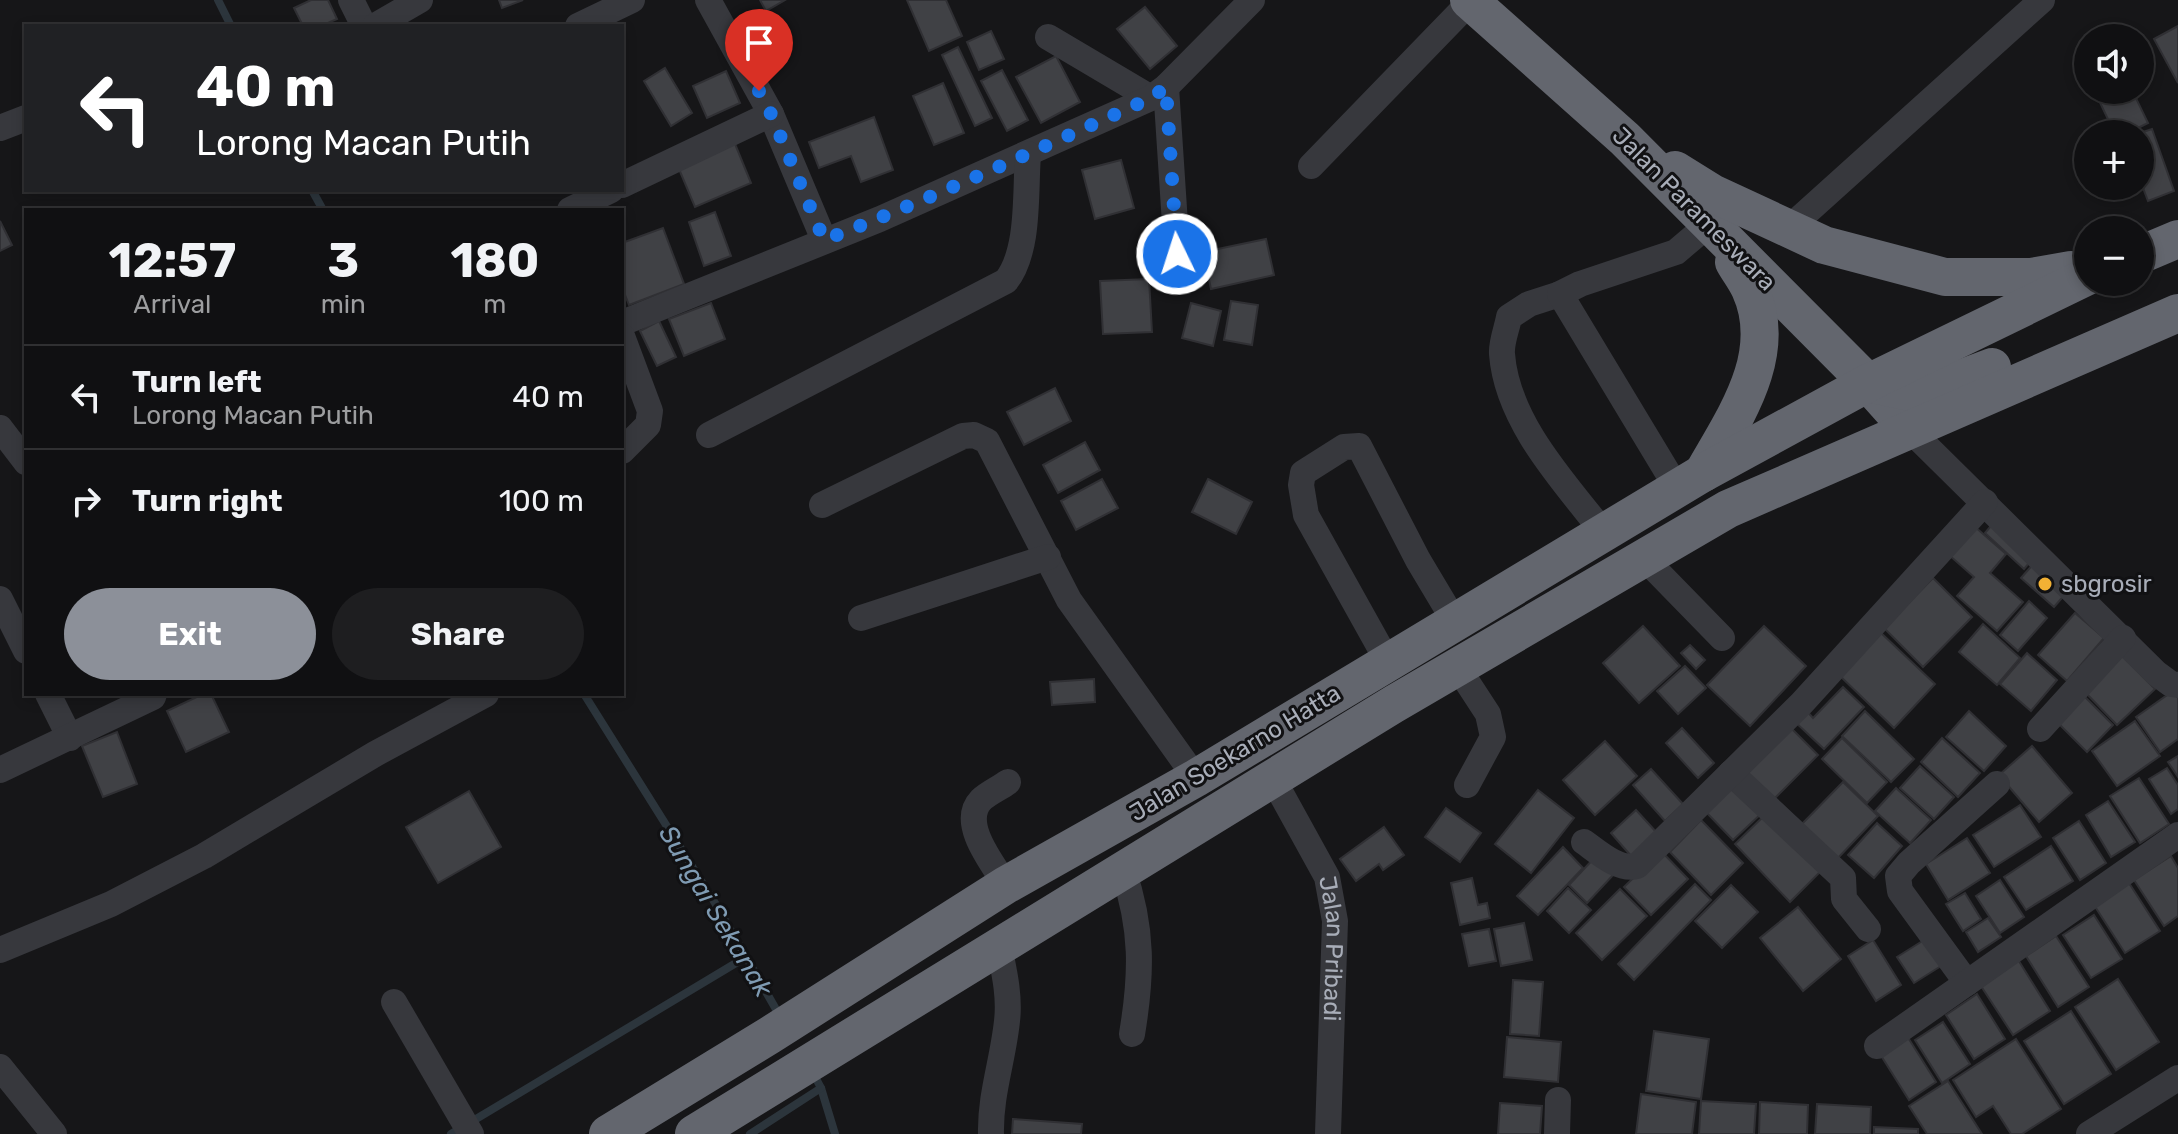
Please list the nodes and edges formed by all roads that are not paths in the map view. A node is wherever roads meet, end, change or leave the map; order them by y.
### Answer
1 (351, 0) edge
2 (420, 0) edge
3 (632, 0) edge
4 (708, 0) edge
5 (1252, 0) edge
6 (2042, 0) edge
7 (1475, 2) edge
8 (363, 24) edge
9 (378, 24) edge
10 (582, 24) edge
11 (1048, 37) dead end
12 (1158, 93) junction
13 (771, 114) junction
14 (24, 119) edge
15 (0, 128) edge
16 (1625, 139) junction
17 (1028, 154) junction
18 (1311, 166) dead end
19 (624, 184) edge
20 (1709, 224) junction
21 (1788, 229) junction
22 (2178, 239) edge
23 (824, 240) junction
24 (2154, 249) edge
25 (1177, 254) dead end
26 (2074, 269) edge
27 (2074, 283) edge
28 (2178, 286) edge
29 (1560, 294) junction
30 (2178, 313) edge
31 (624, 322) edge
32 (624, 341) edge
33 (1868, 383) junction
34 (0, 428) edge
35 (1909, 429) junction
36 (709, 435) dead end
37 (624, 449) edge
38 (24, 459) edge
39 (1690, 480) junction
40 (1985, 502) junction
41 (822, 505) dead end
42 (1604, 533) junction
43 (1048, 557) junction
44 (1644, 558) junction
45 (0, 599) edge
46 (861, 618) dead end
47 (1455, 622) junction
48 (1722, 638) dead end
49 (2123, 638) junction
50 (24, 647) edge
51 (1388, 662) junction
52 (1458, 668) junction
53 (2178, 685) edge
54 (49, 696) edge
55 (153, 696) edge
56 (482, 696) edge
57 (2040, 729) dead end
58 (70, 738) junction
59 (0, 770) edge
60 (1731, 773) junction
61 (1196, 778) junction
62 (1273, 779) junction
63 (1008, 782) dead end
64 (1997, 784) dead end
65 (1467, 785) dead end
66 (2178, 835) edge
67 (1584, 842) dead end
68 (1123, 870) junction
69 (1006, 885) junction
70 (1868, 929) dead end
71 (999, 946) junction
72 (0, 950) edge
73 (1967, 983) junction
74 (394, 1002) dead end
75 (1132, 1034) dead end
76 (1877, 1046) dead end
77 (0, 1067) edge
78 (2178, 1078) edge
79 (1558, 1100) dead end
80 (54, 1134) edge
81 (471, 1134) edge
82 (608, 1134) edge
83 (694, 1134) edge
84 (991, 1134) edge
85 (1328, 1134) edge
86 (1557, 1134) edge
87 (2089, 1134) edge

1 - 8 street
2 - 9 street
3 - 10 street
4 - 13 street
5 - 12 street
6 - 21 street
7 - 16 highway, Jalan Parameswara
7 - 18 street
11 - 12 street
12 - 17 street
12 - 25 street
13 - 19 street
13 - 23 street
14 - 15 street
16 - 20 highway, Jalan Parameswara
16 - 21 highway
17 - 23 street
17 - 36 street
20 - 29 street
20 - 33 highway, Jalan Parameswara
20 - 39 highway
21 - 26 highway
22 - 24 highway
23 - 31 street
27 - 33 highway, Jalan Soekarno Hatta
28 - 33 highway
29 - 39 street
29 - 42 street
30 - 35 highway, Jalan Soekarno Hatta
32 - 37 street
33 - 35 highway, Jalan Parameswara
33 - 39 highway, Jalan Soekarno Hatta
34 - 38 street
35 - 40 street
35 - 44 highway, Jalan Soekarno Hatta
39 - 42 highway, Jalan Soekarno Hatta
40 - 49 street
40 - 60 street
41 - 43 street
42 - 47 highway, Jalan Soekarno Hatta
43 - 46 street
43 - 61 street
44 - 48 street
44 - 52 highway, Jalan Soekarno Hatta
45 - 50 street
47 - 51 highway, Jalan Soekarno Hatta
47 - 51 street
49 - 53 street
49 - 57 street
51 - 61 highway, Jalan Soekarno Hatta
52 - 62 highway, Jalan Soekarno Hatta
52 - 65 street
54 - 58 street
55 - 58 street
56 - 72 street
58 - 59 street
60 - 67 street
60 - 70 street
61 - 69 highway, Jalan Soekarno Hatta
62 - 68 highway, Jalan Soekarno Hatta
62 - 85 street, Jalan Pribadi
63 - 69 street
64 - 73 street
66 - 73 street
68 - 71 highway, Jalan Soekarno Hatta
68 - 75 street
69 - 82 highway, Jalan Soekarno Hatta
71 - 83 highway, Jalan Soekarno Hatta
71 - 84 street
73 - 76 street
74 - 81 street
77 - 80 street
78 - 87 street
79 - 86 street

